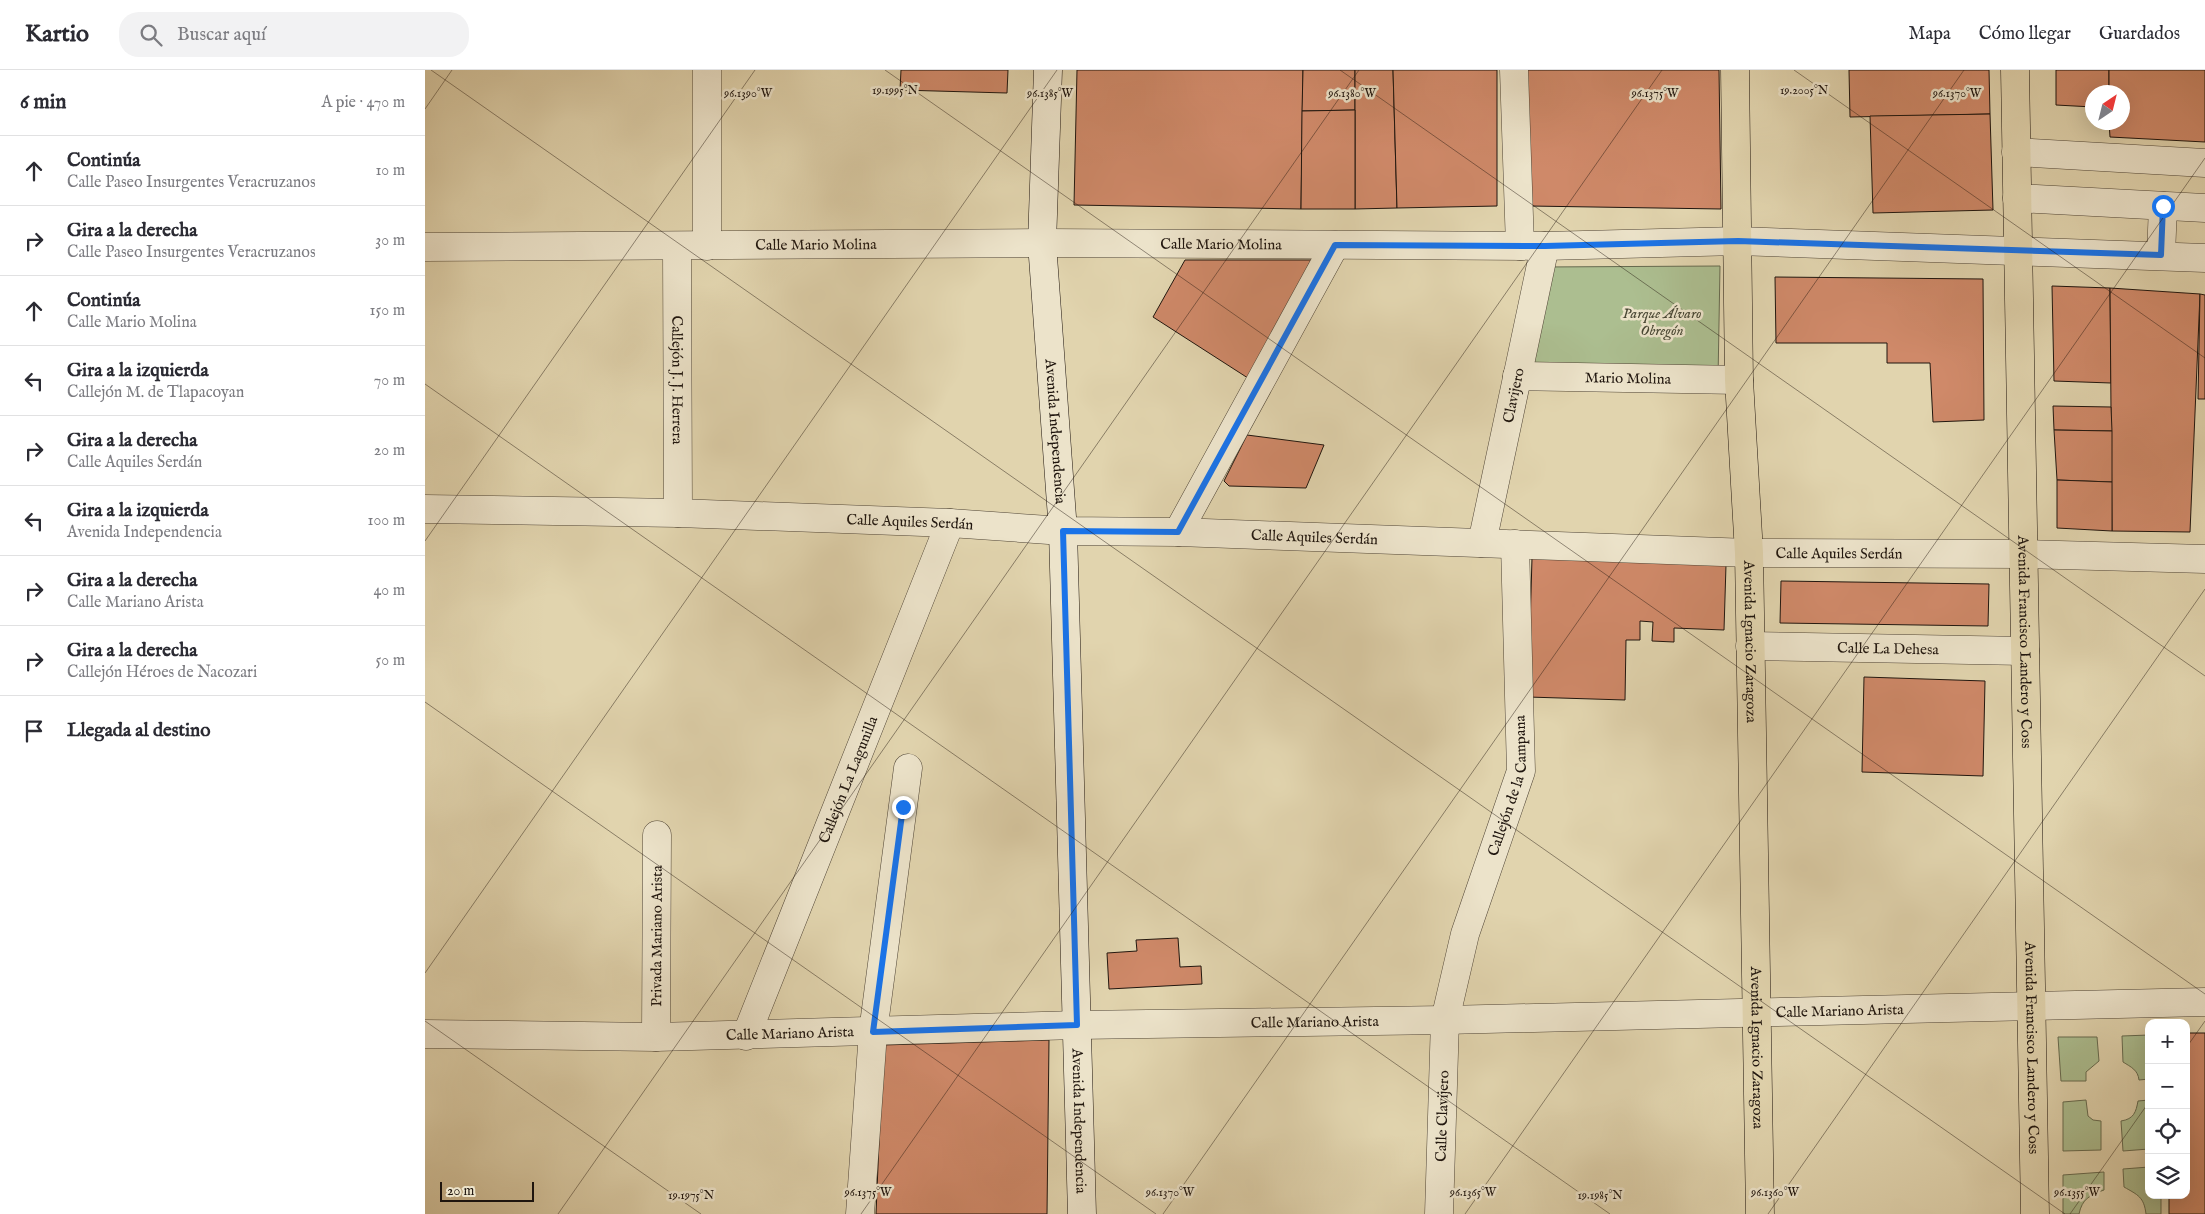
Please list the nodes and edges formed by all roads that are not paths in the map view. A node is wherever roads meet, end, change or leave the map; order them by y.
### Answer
1 (707, 70) edge
2 (1048, 70) edge
3 (1514, 70) edge
4 (1735, 70) edge
5 (2015, 70) edge
6 (2016, 152) junction
7 (2205, 163) edge
8 (2017, 198) junction
9 (2163, 206) junction
10 (2205, 208) edge
11 (1738, 241) junction
12 (1042, 243) junction
13 (1335, 245) junction
14 (677, 246) junction
15 (707, 246) junction
16 (1532, 246) junction
17 (425, 247) edge
18 (2018, 251) junction
19 (2161, 255) junction
20 (2205, 258) edge
21 (1517, 376) junction
22 (1739, 380) junction
23 (425, 509) edge
24 (678, 513) junction
25 (950, 523) junction
26 (1063, 531) junction
27 (1178, 532) junction
28 (1482, 543) junction
29 (1515, 544) junction
30 (1749, 553) junction
31 (2024, 554) junction
32 (2205, 559) edge
33 (1750, 646) junction
34 (2025, 651) junction
35 (908, 768) dead end
36 (657, 835) dead end
37 (2205, 1002) edge
38 (2032, 1007) junction
39 (1757, 1012) junction
40 (1445, 1020) junction
41 (1077, 1025) junction
42 (873, 1032) junction
43 (425, 1034) edge
44 (746, 1036) junction
45 (656, 1037) junction
46 (860, 1214) edge
47 (1082, 1214) edge
48 (1439, 1214) edge
49 (1761, 1214) edge
50 (2035, 1214) edge

1 - 15 street
2 - 12 street, Avenida Independencia
3 - 16 street, Clavijero
4 - 11 main road, Avenida Ignacio Zaragoza
5 - 6 main road, Avenida Francisco Landero y Coss
6 - 7 street
6 - 8 main road, Avenida Francisco Landero y Coss
8 - 9 street
8 - 18 main road, Avenida Francisco Landero y Coss
9 - 10 street
9 - 19 street
11 - 16 street, Calle Mario Molina
11 - 18 street, Calle Mario Molina
11 - 22 main road, Avenida Ignacio Zaragoza
12 - 13 street, Calle Mario Molina
12 - 15 street, Calle Mario Molina
12 - 26 street, Avenida Independencia
13 - 16 street, Calle Mario Molina
13 - 27 street
14 - 15 street, Calle Mario Molina
14 - 17 street, Calle Mario Molina
14 - 24 street, Callejón J. J. Herrera
16 - 21 street, Clavijero
18 - 19 street, Calle Mario Molina
18 - 31 main road, Avenida Francisco Landero y Coss
19 - 20 street, Calle Mario Molina
21 - 22 street, Mario Molina
21 - 28 street, Clavijero
22 - 30 main road, Avenida Ignacio Zaragoza
23 - 24 street, Calle Aquiles Serdán
24 - 25 street, Calle Aquiles Serdán
25 - 26 street, Calle Aquiles Serdán
25 - 44 street, Callejón La Lagunilla
26 - 27 street, Calle Aquiles Serdán
26 - 41 street, Avenida Independencia
27 - 28 street, Calle Aquiles Serdán
28 - 29 street, Calle Aquiles Serdán
29 - 30 street, Calle Aquiles Serdán
29 - 40 street, Callejón de la Campana
30 - 31 street, Calle Aquiles Serdán
30 - 33 main road, Avenida Ignacio Zaragoza
31 - 32 street, Calle Aquiles Serdán
31 - 34 main road, Avenida Francisco Landero y Coss
33 - 34 street, Calle La Dehesa
33 - 39 main road, Avenida Ignacio Zaragoza
34 - 38 main road, Avenida Francisco Landero y Coss
35 - 42 street
36 - 45 street, Privada Mariano Arista
37 - 38 street, Calle Mariano Arista
38 - 39 street, Calle Mariano Arista
38 - 50 main road, Avenida Francisco Landero y Coss
39 - 40 street, Calle Mariano Arista
39 - 49 main road, Avenida Ignacio Zaragoza
40 - 41 street, Calle Mariano Arista
40 - 48 street, Calle Clavijero
41 - 42 street, Calle Mariano Arista
41 - 47 street, Avenida Independencia
42 - 44 street, Calle Mariano Arista
42 - 46 street
43 - 45 street, Calle Mariano Arista
44 - 45 street, Calle Mariano Arista

